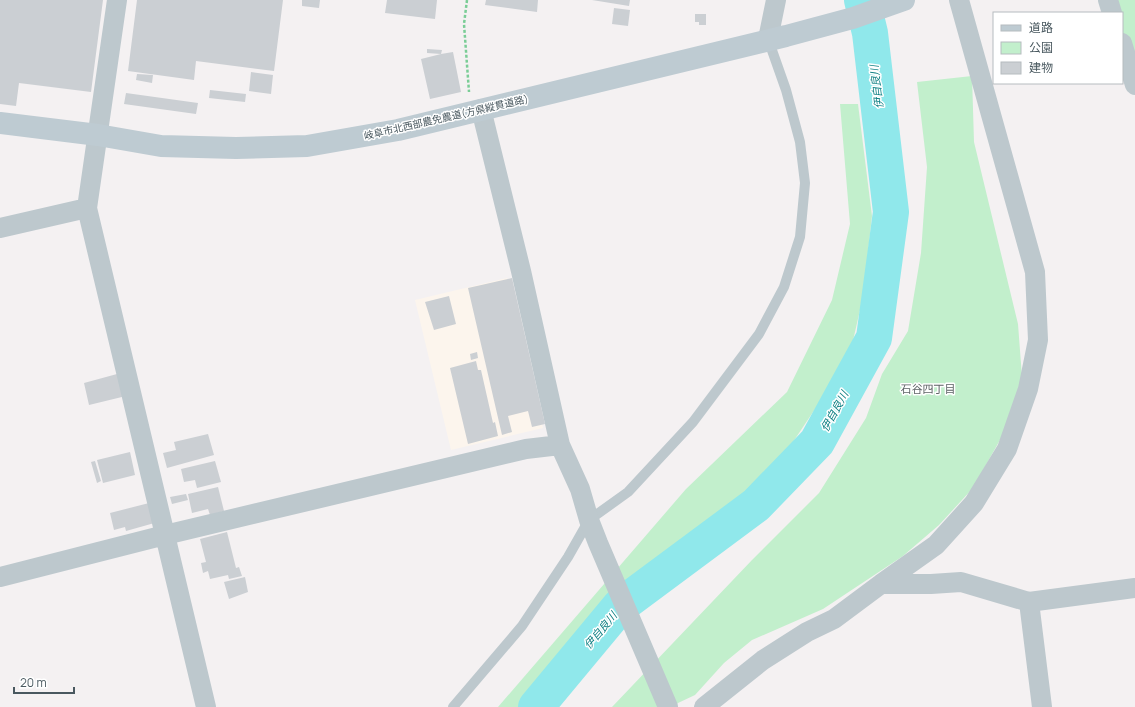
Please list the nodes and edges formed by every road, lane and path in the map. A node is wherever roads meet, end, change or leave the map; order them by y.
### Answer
1 (117, 0) edge
2 (467, 0) edge
3 (776, 0) edge
4 (904, 0) edge
5 (959, 0) edge
6 (1108, 0) edge
7 (1112, 12) edge
8 (777, 37) junction
9 (1123, 46) edge
10 (1135, 85) edge
11 (476, 111) junction
12 (0, 123) edge
13 (98, 135) junction
14 (87, 208) junction
15 (0, 228) edge
16 (560, 445) junction
17 (590, 520) junction
18 (165, 535) junction
19 (0, 577) edge
20 (881, 584) junction
21 (1135, 588) edge
22 (1029, 602) junction
23 (206, 707) edge
24 (453, 707) edge
25 (668, 707) edge
26 (704, 707) edge
27 (1042, 707) edge

1 - 13 street
2 - 11 path
3 - 8 street
4 - 8 street, 岐阜市北西部農免農道(方県縦貫道路)
5 - 20 street
6 - 7 street
8 - 11 street, 岐阜市北西部農免農道(方県縦貫道路)
8 - 17 lane
9 - 10 street
11 - 13 street, 岐阜市北西部農免農道(方県縦貫道路)
11 - 16 street
12 - 13 street, 岐阜市北西部農免農道(方県縦貫道路)
13 - 14 street
14 - 15 street
14 - 18 street
16 - 17 street
16 - 18 street
17 - 24 lane
17 - 25 street
18 - 19 street
18 - 23 street
20 - 22 street
20 - 26 street
21 - 22 street
22 - 27 street

